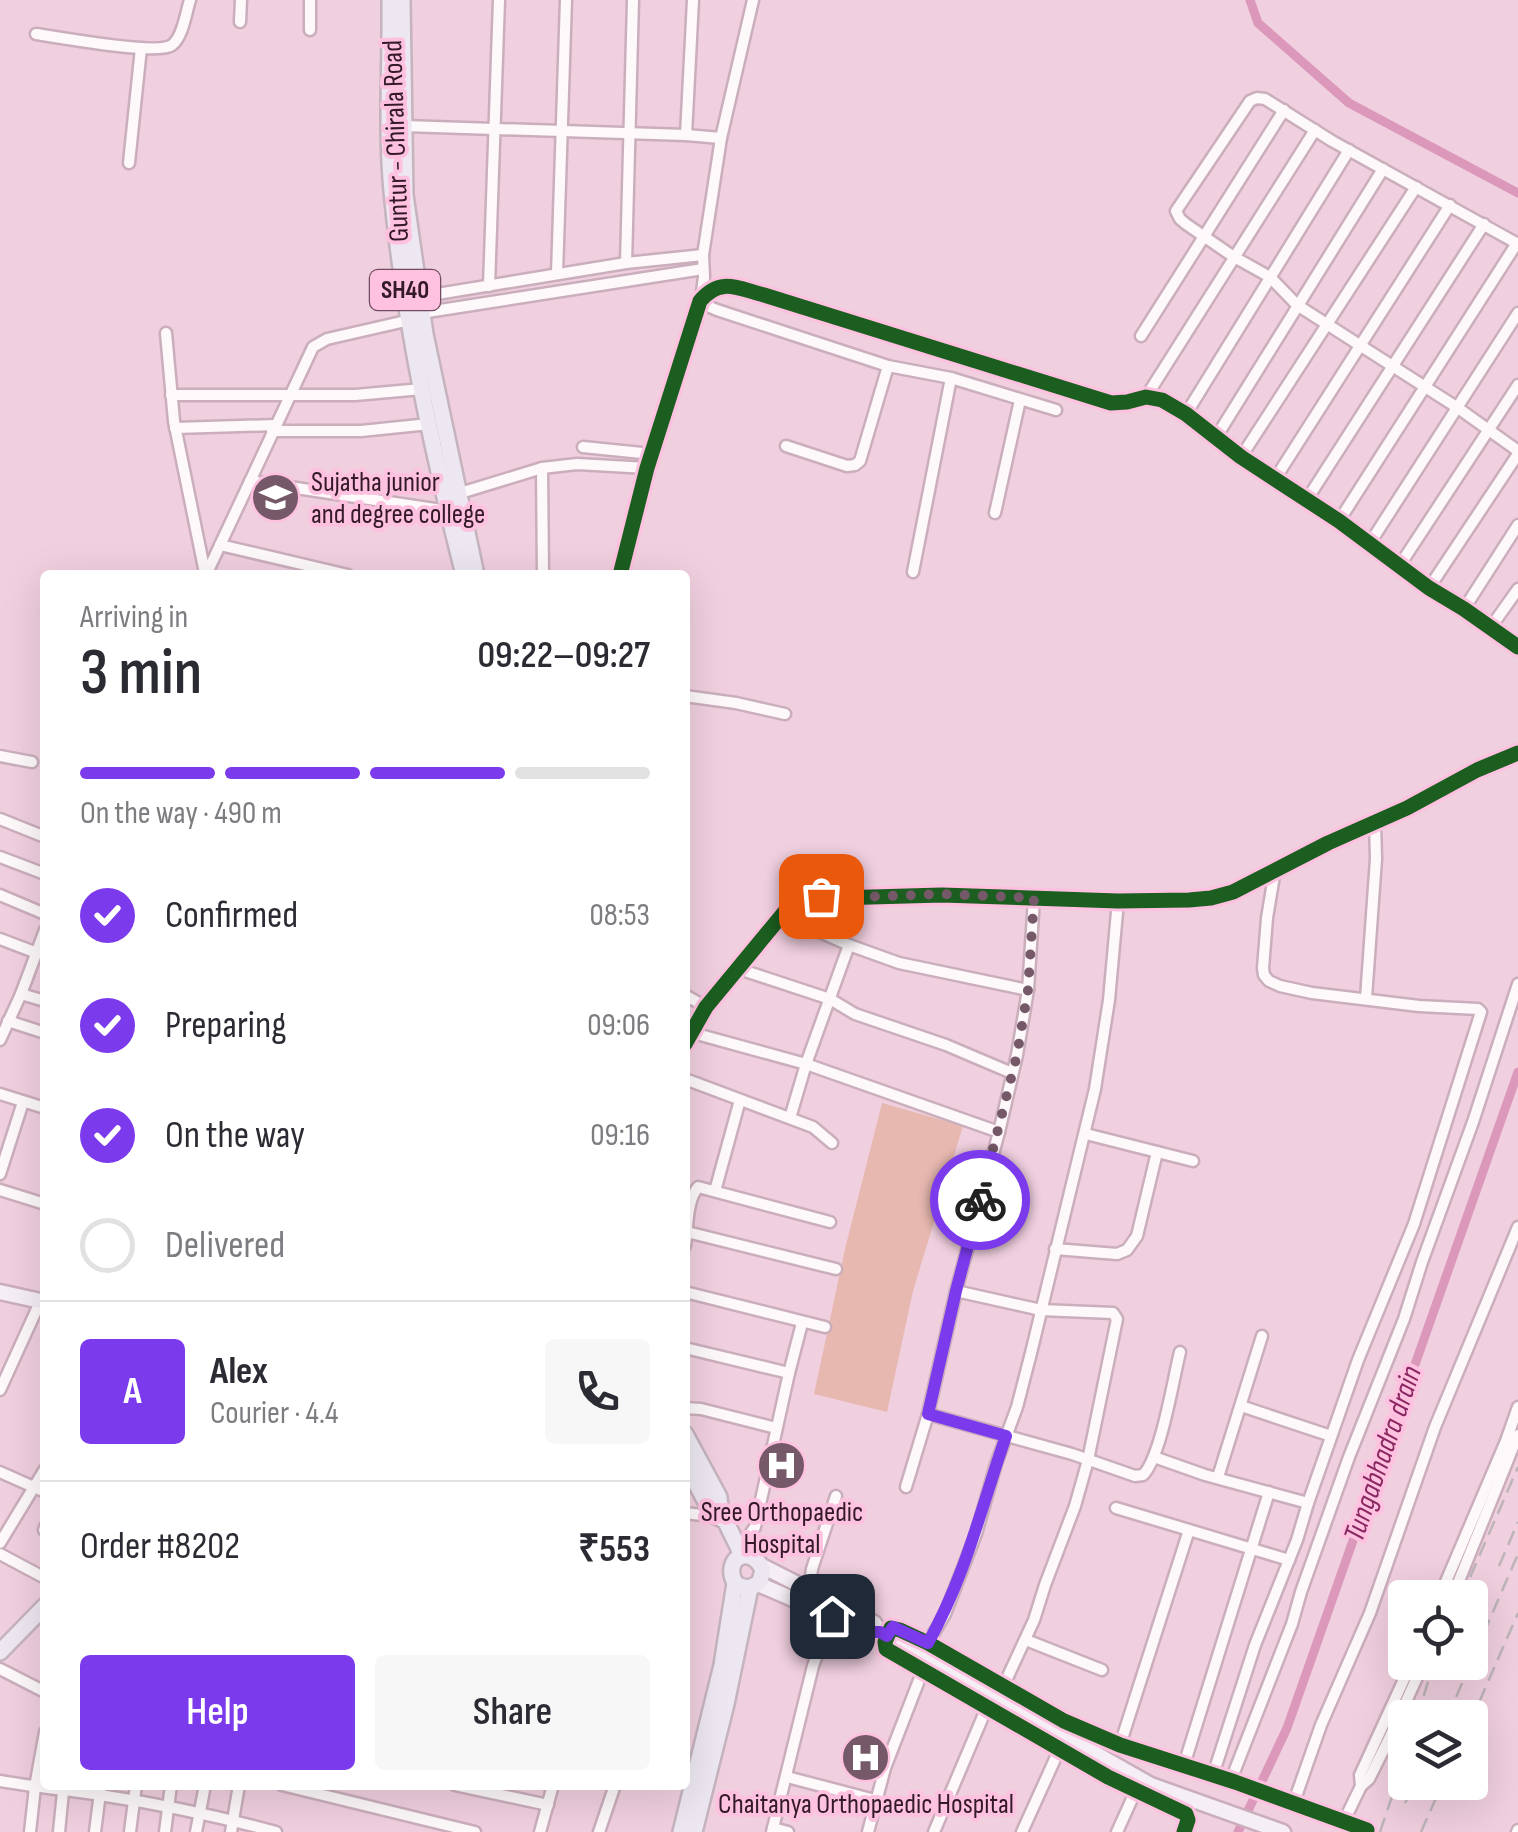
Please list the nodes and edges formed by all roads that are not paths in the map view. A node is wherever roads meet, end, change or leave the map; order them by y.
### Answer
1 (190, 0) edge
2 (240, 0) edge
3 (310, 0) edge
4 (390, 0) edge
5 (402, 0) edge
6 (499, 0) edge
7 (566, 0) edge
8 (633, 0) edge
9 (693, 0) edge
10 (753, 0) edge
11 (240, 22) dead end
12 (310, 30) dead end
13 (36, 34) dead end
14 (141, 48) junction
15 (1284, 110) junction
16 (404, 126) junction
17 (495, 130) junction
18 (1316, 130) junction
19 (563, 131) junction
20 (631, 133) junction
21 (686, 135) junction
22 (721, 138) junction
23 (1349, 150) junction
24 (129, 163) dead end
25 (1383, 169) junction
26 (1416, 187) junction
27 (1450, 206) junction
28 (1484, 224) junction
29 (1205, 237) junction
30 (1518, 244) edge
31 (702, 255) junction
32 (1234, 257) junction
33 (626, 262) junction
34 (704, 269) junction
35 (555, 274) junction
36 (1270, 277) junction
37 (489, 286) junction
38 (554, 292) junction
39 (707, 295) junction
40 (1297, 305) junction
41 (417, 310) junction
42 (1518, 313) edge
43 (1328, 326) junction
44 (166, 332) dead end
45 (1141, 336) dead end
46 (1361, 347) junction
47 (888, 366) junction
48 (1393, 367) junction
49 (951, 378) junction
50 (1518, 385) edge
51 (1426, 387) junction
52 (422, 389) junction
53 (172, 394) junction
54 (289, 396) junction
55 (1146, 396) junction
56 (1020, 400) junction
57 (1458, 408) junction
58 (1056, 410) dead end
59 (1186, 414) junction
60 (429, 424) junction
61 (175, 428) junction
62 (274, 428) junction
63 (1488, 430) junction
64 (1215, 439) junction
65 (786, 446) dead end
66 (583, 447) dead end
67 (1518, 452) edge
68 (652, 454) junction
69 (1241, 457) junction
70 (542, 468) junction
71 (647, 468) junction
72 (1275, 478) junction
73 (250, 481) junction
74 (457, 494) junction
75 (1306, 502) junction
76 (448, 511) junction
77 (994, 513) dead end
78 (1339, 521) junction
79 (1518, 525) edge
80 (1370, 544) junction
81 (220, 545) junction
82 (1400, 565) junction
83 (205, 570) edge
84 (208, 570) edge
85 (301, 570) edge
86 (463, 570) edge
87 (475, 570) edge
88 (544, 570) edge
89 (621, 570) edge
90 (913, 572) dead end
91 (1429, 588) junction
92 (1518, 589) edge
93 (1464, 609) junction
94 (1491, 628) junction
95 (1518, 629) edge
96 (1514, 644) edge
97 (690, 697) edge
98 (785, 714) dead end
99 (1518, 753) edge
100 (0, 756) edge
101 (32, 762) dead end
102 (0, 820) edge
103 (1375, 823) junction
104 (40, 835) edge
105 (0, 857) edge
106 (1275, 870) junction
107 (40, 872) edge
108 (0, 895) edge
109 (1034, 898) junction
110 (1118, 901) junction
111 (40, 912) edge
112 (781, 915) junction
113 (0, 938) edge
114 (849, 944) junction
115 (40, 945) edge
116 (37, 952) junction
117 (736, 968) junction
118 (1518, 984) edge
119 (1028, 990) junction
120 (21, 994) junction
121 (690, 998) edge
122 (1366, 998) junction
123 (830, 999) junction
124 (40, 1000) edge
125 (706, 1007) junction
126 (6, 1015) edge
127 (40, 1031) edge
128 (694, 1032) junction
129 (690, 1037) edge
130 (0, 1040) edge
131 (806, 1064) junction
132 (1012, 1073) junction
133 (690, 1080) edge
134 (0, 1094) edge
135 (740, 1100) junction
136 (23, 1102) junction
137 (40, 1107) edge
138 (790, 1118) junction
139 (998, 1132) junction
140 (1086, 1134) junction
141 (832, 1143) dead end
142 (1157, 1152) junction
143 (1193, 1161) dead end
144 (0, 1174) edge
145 (0, 1190) edge
146 (715, 1191) junction
147 (40, 1202) edge
148 (690, 1202) edge
149 (830, 1222) dead end
150 (1518, 1227) edge
151 (690, 1233) edge
152 (1056, 1249) junction
153 (836, 1268) dead end
154 (956, 1291) junction
155 (0, 1292) edge
156 (690, 1293) edge
157 (40, 1300) edge
158 (40, 1307) edge
159 (1041, 1310) junction
160 (802, 1322) junction
161 (825, 1327) dead end
162 (1262, 1336) dead end
163 (690, 1349) edge
164 (1180, 1352) dead end
165 (788, 1372) junction
166 (0, 1390) edge
167 (1241, 1406) junction
168 (690, 1408) edge
169 (1518, 1408) edge
170 (928, 1414) junction
171 (776, 1428) junction
172 (1006, 1436) junction
173 (1331, 1436) junction
174 (1514, 1436) edge
175 (690, 1443) edge
176 (1154, 1457) junction
177 (1088, 1460) junction
178 (0, 1472) edge
179 (690, 1472) edge
180 (1218, 1477) junction
181 (906, 1487) dead end
182 (40, 1489) edge
183 (1269, 1492) junction
184 (836, 1496) dead end
185 (1308, 1503) junction
186 (719, 1508) junction
187 (1116, 1508) dead end
188 (690, 1514) edge
189 (730, 1526) junction
190 (1188, 1530) junction
191 (0, 1543) edge
192 (740, 1550) junction
193 (1252, 1551) junction
194 (0, 1554) edge
195 (1289, 1560) junction
196 (762, 1566) junction
197 (1459, 1568) junction
198 (40, 1575) edge
199 (1451, 1580) edge
200 (1456, 1580) edge
201 (748, 1585) junction
202 (809, 1590) junction
203 (40, 1611) edge
204 (832, 1616) junction
205 (887, 1636) junction
206 (1026, 1640) junction
207 (928, 1643) junction
208 (0, 1652) edge
209 (0, 1670) edge
210 (923, 1670) junction
211 (1102, 1670) dead end
212 (1003, 1686) junction
213 (40, 1690) edge
214 (987, 1707) junction
215 (1388, 1726) edge
216 (1120, 1745) junction
217 (1060, 1748) junction
218 (40, 1760) edge
219 (1184, 1766) junction
220 (1214, 1775) junction
221 (786, 1777) junction
222 (0, 1781) edge
223 (1233, 1781) junction
224 (35, 1787) junction
225 (40, 1788) edge
226 (52, 1790) edge
227 (100, 1790) edge
228 (135, 1790) edge
229 (170, 1790) edge
230 (203, 1790) edge
231 (237, 1790) edge
232 (303, 1790) edge
233 (478, 1790) edge
234 (552, 1790) edge
235 (613, 1790) edge
236 (1136, 1790) junction
237 (63, 1792) junction
238 (875, 1800) junction
239 (134, 1802) junction
240 (1294, 1802) junction
241 (548, 1805) junction
242 (168, 1808) junction
243 (200, 1813) junction
244 (1344, 1820) junction
245 (232, 1826) edge
246 (773, 1830) edge
247 (1368, 1830) edge
248 (30, 1832) edge
249 (59, 1832) edge
250 (95, 1832) edge
251 (130, 1832) edge
252 (164, 1832) edge
253 (196, 1832) edge
254 (276, 1832) edge
255 (475, 1832) edge
256 (540, 1832) edge
257 (599, 1832) edge
258 (681, 1832) edge
259 (694, 1832) edge
260 (788, 1832) edge
261 (868, 1832) edge
262 (934, 1832) edge
263 (1022, 1832) edge
264 (1117, 1832) edge
265 (1184, 1832) edge
266 (1284, 1832) edge

1 - 14 street
2 - 11 street
3 - 12 street
4 - 41 main road, Guntur - Chirala Road / SH40
5 - 16 main road, Guntur - Chirala Road / SH40
6 - 17 street
7 - 19 street
8 - 20 street
9 - 21 street
10 - 22 street
13 - 14 street
14 - 24 street
15 - 18 street
15 - 29 street
15 - 29 street
16 - 17 street
16 - 41 main road, Guntur - Chirala Road / SH40
17 - 19 street
17 - 37 street
18 - 23 street
18 - 32 street
19 - 20 street
19 - 35 street
20 - 21 street
20 - 33 street
21 - 22 street
22 - 31 street
23 - 25 street
23 - 36 street
25 - 26 street
25 - 40 street
26 - 27 street
26 - 43 street
27 - 28 street
27 - 46 street
28 - 30 street
28 - 48 street
29 - 32 street
29 - 45 street
30 - 51 street
31 - 33 street
31 - 34 street
32 - 36 street
32 - 55 street
33 - 35 street
34 - 38 street
34 - 39 street
35 - 37 street
35 - 38 street
36 - 40 street
36 - 59 street
37 - 41 street
38 - 41 street
39 - 47 street
39 - 55 street
39 - 68 street
40 - 43 street
40 - 64 street
41 - 52 main road, Guntur - Chirala Road / SH40
41 - 54 street
41 - 74 main road, Guntur - Chirala Road / SH40
42 - 57 street
43 - 46 street
43 - 69 street
44 - 53 street
46 - 48 street
46 - 72 street
47 - 49 street
47 - 65 street
48 - 51 street
48 - 75 street
49 - 56 street
49 - 90 street
50 - 63 street
51 - 57 street
51 - 78 street
52 - 54 street
52 - 60 main road, Guntur - Chirala Road / SH40
53 - 54 street
53 - 61 street
54 - 62 street
55 - 59 street
56 - 58 street
56 - 77 street
57 - 63 street
57 - 80 street
59 - 64 street
60 - 62 street
60 - 76 main road, Guntur - Chirala Road / SH40
61 - 62 street
61 - 83 street
62 - 73 street
63 - 67 street
63 - 82 street
64 - 69 street
66 - 68 street
67 - 91 street
68 - 71 street
69 - 72 street
70 - 71 street
70 - 74 street
70 - 88 street
71 - 89 street
72 - 75 street
73 - 76 street
73 - 81 street
74 - 87 main road, Guntur - Chirala Road / SH40
75 - 78 street
76 - 86 main road, Guntur - Chirala Road / SH40
78 - 80 street
79 - 93 street
80 - 82 street
81 - 84 street
81 - 85 street
82 - 91 street
91 - 93 street
92 - 94 street
93 - 94 street
94 - 96 street
95 - 96 street
97 - 98 street
99 - 103 street
100 - 101 street
102 - 104 street
103 - 106 street
103 - 122 street
105 - 107 street
106 - 110 street
106 - 122 street
108 - 111 street
109 - 110 street
109 - 112 street
109 - 119 street
110 - 140 street
112 - 114 street
112 - 117 street
113 - 116 street
114 - 119 street
114 - 123 street
115 - 116 street
116 - 120 street
117 - 123 street
117 - 125 street
118 - 223 street
119 - 132 street
120 - 124 street
120 - 126 street
121 - 125 street
122 - 173 street
123 - 131 street
123 - 132 street
125 - 128 street
126 - 127 street
126 - 130 street
128 - 129 street
128 - 131 street
131 - 138 street
131 - 139 street
132 - 139 street
133 - 135 street
134 - 136 street
135 - 138 street
135 - 146 street
136 - 137 street
136 - 144 street
138 - 141 street
139 - 154 street
140 - 142 street
140 - 152 street
142 - 143 street
142 - 152 street
145 - 147 street
146 - 148 street
146 - 149 street
150 - 240 street
151 - 153 street
152 - 159 street
154 - 159 street
154 - 170 street
155 - 157 main road
156 - 160 street
158 - 166 street
159 - 172 street
159 - 177 street
160 - 161 street
160 - 165 street
162 - 167 street
163 - 165 street
164 - 176 street
165 - 171 street
167 - 173 street
167 - 180 street
168 - 171 street
169 - 174 street
170 - 172 street
170 - 181 street
171 - 192 street
172 - 177 street
172 - 207 street
173 - 185 street
174 - 197 street
175 - 186 main road
176 - 177 street
176 - 180 street
177 - 206 street
178 - 182 street
179 - 186 main road
180 - 183 street
182 - 191 street
183 - 185 street
183 - 193 street
184 - 202 street
185 - 195 street
186 - 189 main road
187 - 190 street
188 - 189 street
189 - 192 main road
190 - 193 street
190 - 216 street
192 - 196 main road
192 - 201 main road
193 - 195 street
193 - 219 street
194 - 198 street
195 - 220 street
196 - 201 main road
196 - 202 main road
197 - 199 street
197 - 200 street
201 - 204 main road
201 - 258 main road
201 - 259 main road
202 - 205 main road
203 - 208 main road
204 - 205 main road
204 - 221 street
205 - 207 street
205 - 210 street
205 - 266 main road
206 - 211 street
206 - 212 street
207 - 212 street
209 - 213 street
210 - 214 street
210 - 238 street
212 - 216 street
214 - 217 street
214 - 262 street
215 - 244 street
216 - 219 street
217 - 236 street
217 - 263 street
218 - 224 street
219 - 220 street
220 - 223 street
221 - 238 street
221 - 246 street
222 - 224 street
223 - 240 street
224 - 225 street
224 - 248 street
226 - 237 street
227 - 237 street
227 - 239 street
227 - 250 street
228 - 239 street
229 - 242 street
230 - 243 street
231 - 245 street
232 - 255 street
233 - 241 street
234 - 241 street
235 - 257 street
236 - 264 street
236 - 265 street
237 - 249 street
238 - 261 street
239 - 242 street
239 - 251 street
240 - 244 street
241 - 256 street
242 - 243 street
242 - 252 street
243 - 245 street
243 - 253 street
244 - 247 street
245 - 254 street
246 - 260 street

